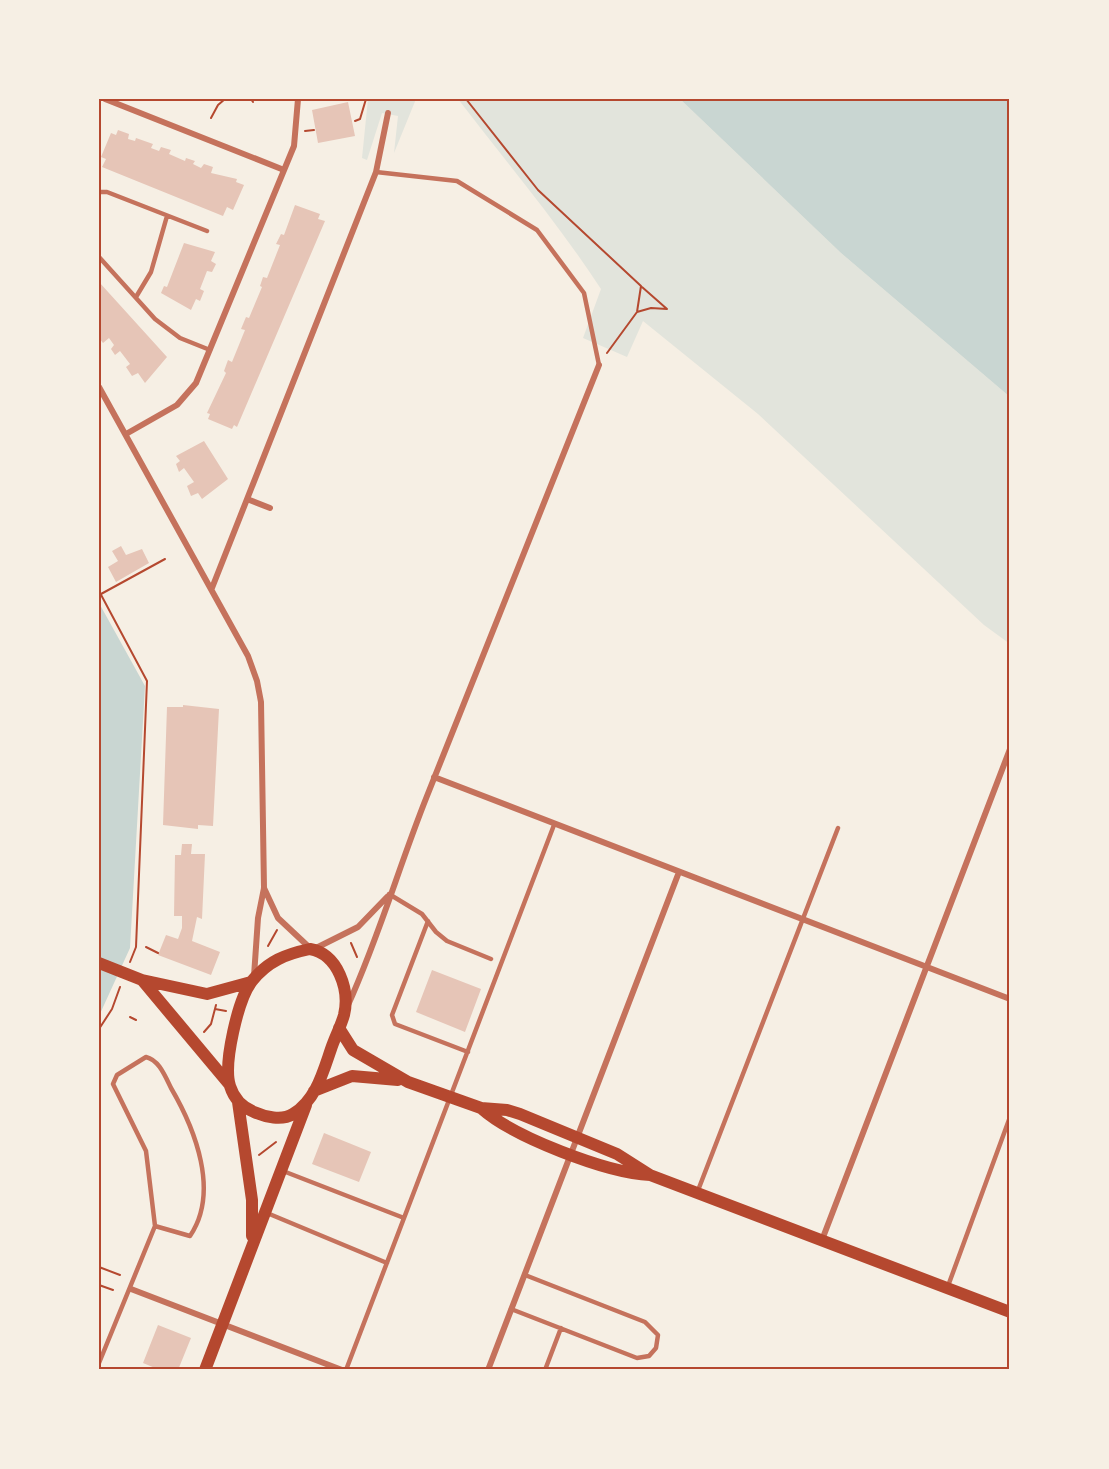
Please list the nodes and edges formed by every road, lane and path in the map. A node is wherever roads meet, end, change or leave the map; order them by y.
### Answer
1 (105, 99) edge
2 (225, 99) edge
3 (298, 99) edge
4 (366, 99) edge
5 (466, 99) edge
6 (388, 113) dead end
7 (211, 118) dead end
8 (355, 121) dead end
9 (284, 170) junction
10 (376, 172) junction
11 (99, 192) edge
12 (167, 216) junction
13 (207, 231) dead end
14 (99, 257) edge
15 (641, 286) junction
16 (136, 297) junction
17 (638, 312) junction
18 (210, 350) junction
19 (599, 365) junction
20 (99, 387) edge
21 (126, 434) junction
22 (247, 499) junction
23 (270, 508) dead end
24 (165, 559) dead end
25 (212, 588) junction
26 (100, 593) edge
27 (1010, 748) edge
28 (434, 777) junction
29 (555, 825) junction
30 (838, 828) dead end
31 (679, 872) junction
32 (264, 888) junction
33 (389, 894) junction
34 (802, 920) junction
35 (428, 921) junction
36 (279, 928) dead end
37 (350, 940) dead end
38 (146, 948) dead end
39 (312, 949) junction
40 (266, 951) dead end
41 (158, 953) dead end
42 (490, 959) dead end
43 (99, 963) edge
44 (360, 963) dead end
45 (926, 967) junction
46 (128, 968) dead end
47 (124, 978) dead end
48 (142, 980) junction
49 (252, 981) junction
50 (1010, 999) edge
51 (216, 1002) dead end
52 (344, 1013) junction
53 (130, 1017) dead end
54 (136, 1020) dead end
55 (339, 1028) junction
56 (99, 1029) edge
57 (204, 1032) dead end
58 (468, 1052) junction
59 (408, 1082) junction
60 (229, 1084) junction
61 (314, 1090) junction
62 (451, 1098) junction
63 (238, 1102) junction
64 (306, 1104) junction
65 (481, 1108) junction
66 (1010, 1117) edge
67 (280, 1137) dead end
68 (578, 1137) junction
69 (572, 1154) junction
70 (257, 1156) dead end
71 (281, 1170) junction
72 (650, 1175) junction
73 (697, 1193) junction
74 (265, 1212) junction
75 (404, 1218) junction
76 (155, 1226) junction
77 (822, 1240) junction
78 (252, 1244) junction
79 (387, 1263) junction
80 (99, 1267) edge
81 (120, 1275) dead end
82 (525, 1275) junction
83 (99, 1285) edge
84 (947, 1288) junction
85 (131, 1289) junction
86 (112, 1290) dead end
87 (511, 1309) junction
88 (1010, 1312) edge
89 (223, 1324) junction
90 (561, 1328) junction
91 (99, 1363) edge
92 (205, 1370) edge
93 (344, 1370) edge
94 (488, 1370) edge
95 (545, 1370) edge

1 - 9 street
2 - 7 path
3 - 9 street
4 - 8 path
5 - 15 path
6 - 10 street
9 - 18 street
10 - 19 lane
10 - 22 street
11 - 12 lane
12 - 13 lane
12 - 16 lane
14 - 16 lane
15 - 17 path
15 - 17 path
16 - 18 lane
17 - 19 path
18 - 21 street
19 - 28 street
20 - 21 street
21 - 25 street
22 - 23 street
22 - 25 street
24 - 26 path
25 - 32 street
26 - 46 path
27 - 45 street
28 - 29 street
28 - 33 street
29 - 31 street
29 - 58 lane
30 - 34 lane
31 - 34 street
31 - 68 street
32 - 39 street
32 - 49 street
33 - 35 lane
33 - 39 street
33 - 52 street
34 - 45 street
34 - 73 lane
35 - 42 lane
35 - 58 lane
36 - 40 path
37 - 44 path
38 - 41 path
39 - 49 main road
39 - 52 main road
43 - 48 main road
45 - 50 street
45 - 77 street
47 - 56 path
48 - 49 main road
48 - 60 main road
49 - 60 main road
51 - 57 path
52 - 55 main road
53 - 54 path
55 - 59 main road
55 - 61 main road
58 - 62 lane
59 - 61 main road
59 - 62 main road
60 - 63 main road
61 - 64 main road
62 - 65 main road
62 - 75 lane
63 - 64 main road
63 - 78 main road
64 - 71 main road
65 - 68 main road
65 - 69 main road
66 - 84 lane
67 - 70 path
68 - 69 street
68 - 72 main road
69 - 72 main road
69 - 82 street
71 - 74 main road
71 - 75 lane
72 - 73 main road
73 - 77 main road
74 - 78 main road
74 - 79 lane
75 - 79 lane
76 - 76 lane
76 - 85 lane
77 - 84 main road
78 - 89 main road
79 - 93 lane
80 - 81 path
82 - 87 street
82 - 90 lane
83 - 86 path
84 - 88 main road
85 - 89 street
85 - 91 lane
87 - 90 lane
87 - 94 street
89 - 92 main road
89 - 93 street
90 - 95 lane

